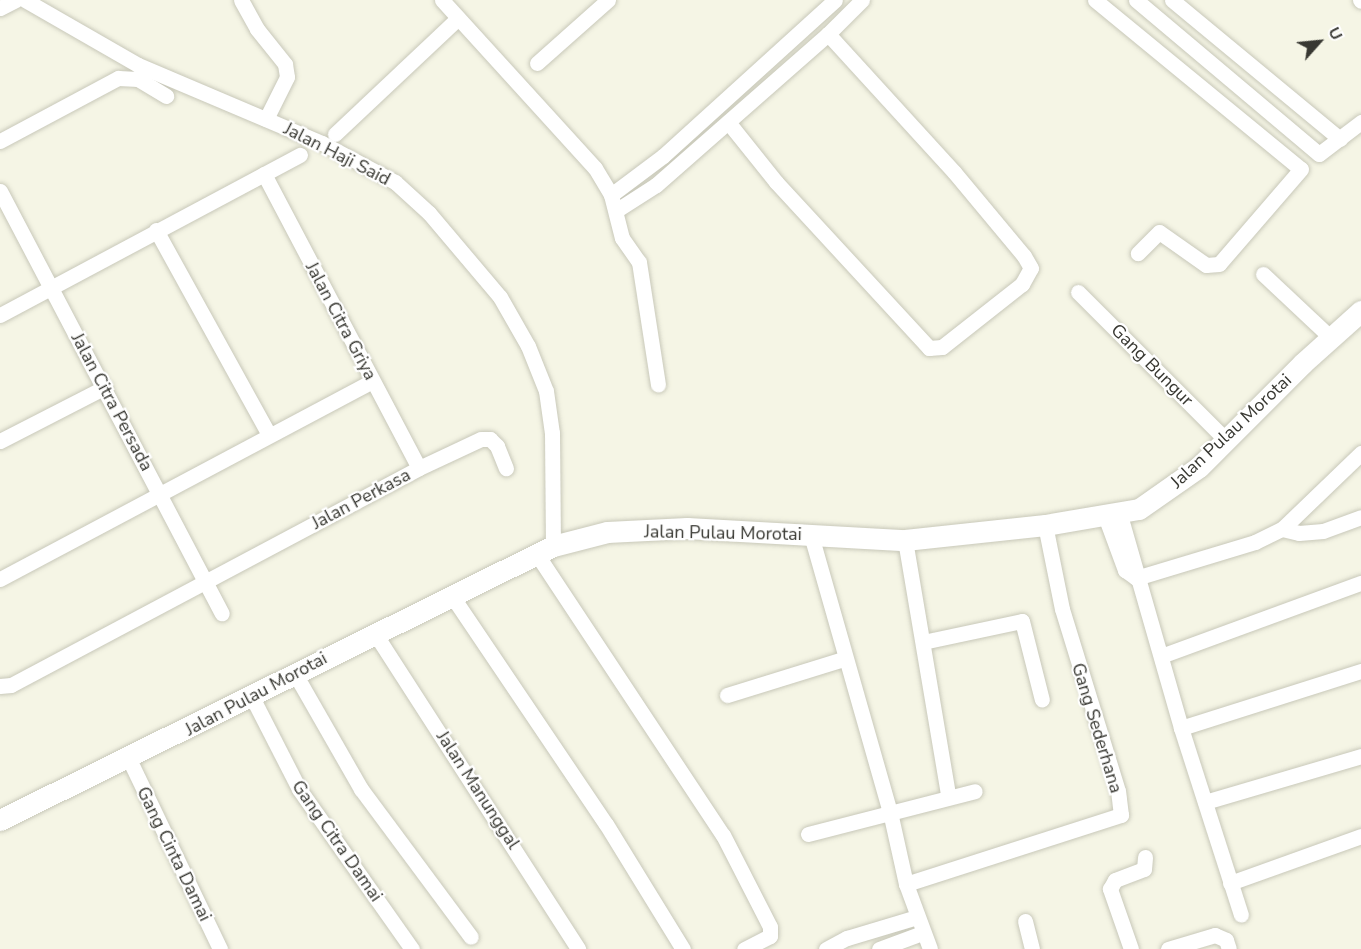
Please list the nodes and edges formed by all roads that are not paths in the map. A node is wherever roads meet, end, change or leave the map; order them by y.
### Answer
1 (16, 0) edge
2 (242, 0) edge
3 (442, 0) edge
4 (608, 0) edge
5 (835, 0) edge
6 (862, 0) edge
7 (1095, 0) edge
8 (1136, 0) edge
9 (1172, 0) edge
10 (34, 2) edge
11 (0, 8) edge
12 (458, 18) junction
13 (828, 34) junction
14 (537, 63) dead end
15 (166, 96) dead end
16 (266, 119) junction
17 (728, 122) junction
18 (1361, 122) edge
19 (335, 134) dead end
20 (1340, 139) junction
21 (0, 141) edge
22 (1319, 154) junction
23 (300, 155) dead end
24 (1301, 169) junction
25 (264, 174) junction
26 (0, 191) edge
27 (611, 195) junction
28 (617, 210) junction
29 (156, 230) junction
30 (1138, 253) dead end
31 (1263, 274) dead end
32 (51, 288) junction
33 (1078, 292) dead end
34 (1361, 311) edge
35 (0, 315) edge
36 (1330, 337) junction
37 (372, 381) junction
38 (658, 385) dead end
39 (105, 387) junction
40 (268, 433) junction
41 (1225, 439) junction
42 (0, 441) edge
43 (1361, 453) edge
44 (419, 468) junction
45 (506, 468) dead end
46 (160, 494) junction
47 (1112, 515) junction
48 (1361, 517) edge
49 (1045, 525) junction
50 (1282, 529) junction
51 (811, 535) junction
52 (905, 540) junction
53 (545, 551) junction
54 (1136, 578) junction
55 (0, 579) edge
56 (207, 582) junction
57 (1361, 583) edge
58 (453, 596) junction
59 (222, 613) dead end
60 (375, 632) junction
61 (923, 642) junction
62 (1161, 656) junction
63 (843, 659) junction
64 (294, 672) junction
65 (1361, 672) edge
66 (0, 686) edge
67 (727, 695) dead end
68 (252, 697) junction
69 (1042, 700) dead end
70 (1181, 728) junction
71 (1361, 756) edge
72 (129, 759) junction
73 (975, 791) dead end
74 (948, 795) junction
75 (1205, 802) junction
76 (890, 812) junction
77 (0, 820) edge
78 (808, 834) dead end
79 (1361, 836) edge
80 (1145, 857) dead end
81 (1230, 883) junction
82 (906, 884) junction
83 (1241, 915) dead end
84 (917, 917) junction
85 (1024, 921) dead end
86 (922, 933) junction
87 (471, 937) dead end
88 (220, 949) edge
89 (412, 949) edge
90 (578, 949) edge
91 (683, 949) edge
92 (744, 949) edge
93 (826, 949) edge
94 (879, 949) edge
95 (930, 949) edge
96 (1032, 949) edge
97 (1131, 949) edge
98 (1168, 949) edge
99 (1229, 949) edge

1 - 11 street
2 - 16 street
3 - 12 street
4 - 14 street
5 - 27 street
6 - 13 street
7 - 24 street
8 - 22 street
9 - 20 street
10 - 16 street, Jalan Haji Said
12 - 19 street
12 - 27 street
13 - 17 street
13 - 17 street
15 - 21 street
16 - 53 street, Jalan Haji Said
17 - 28 street
18 - 20 street
20 - 22 street
22 - 24 street
23 - 25 street
24 - 30 street
25 - 29 street
25 - 37 street, Jalan Citra Griya
26 - 32 street, Jalan Citra Persada
27 - 28 street
28 - 38 street
29 - 32 street
29 - 40 street
31 - 36 street
32 - 35 street
32 - 39 street, Jalan Citra Persada
33 - 41 street, Gang Bungur
34 - 36 street, Jalan Pulau Morotai
36 - 41 street, Jalan Pulau Morotai
37 - 40 street
37 - 44 street, Jalan Citra Griya
39 - 42 street
39 - 46 street, Jalan Citra Persada
40 - 46 street
41 - 47 street, Jalan Pulau Morotai
43 - 50 street
44 - 45 street, Jalan Perkasa
44 - 56 street, Jalan Perkasa
46 - 55 street
46 - 56 street, Jalan Citra Persada
47 - 49 street, Jalan Pulau Morotai
47 - 54 street
48 - 50 street
49 - 52 street, Jalan Pulau Morotai
49 - 82 street, Gang Sederhana
50 - 54 street
51 - 52 street, Jalan Pulau Morotai
51 - 53 street, Jalan Pulau Morotai
51 - 63 street
52 - 61 street
53 - 58 street, Jalan Pulau Morotai
53 - 92 street
54 - 62 street
56 - 59 street, Jalan Citra Persada
56 - 66 street, Jalan Perkasa
57 - 62 street
58 - 60 street, Jalan Pulau Morotai
58 - 91 street
60 - 64 street, Jalan Pulau Morotai
60 - 90 street, Jalan Manunggal
61 - 69 street
61 - 74 street
62 - 70 street
63 - 67 street
63 - 76 street
64 - 68 street, Jalan Pulau Morotai
64 - 87 street
65 - 70 street
68 - 72 street, Jalan Pulau Morotai
68 - 89 street, Gang Citra Damai
70 - 75 street
71 - 75 street
72 - 77 street, Jalan Pulau Morotai
72 - 88 street, Gang Cinta Damai
73 - 74 street
74 - 76 street
75 - 81 street
76 - 78 street
76 - 82 street
79 - 81 street
80 - 97 street
81 - 83 street
82 - 84 street
84 - 86 street
84 - 93 street
85 - 96 street
86 - 94 street
86 - 95 street
98 - 99 street

